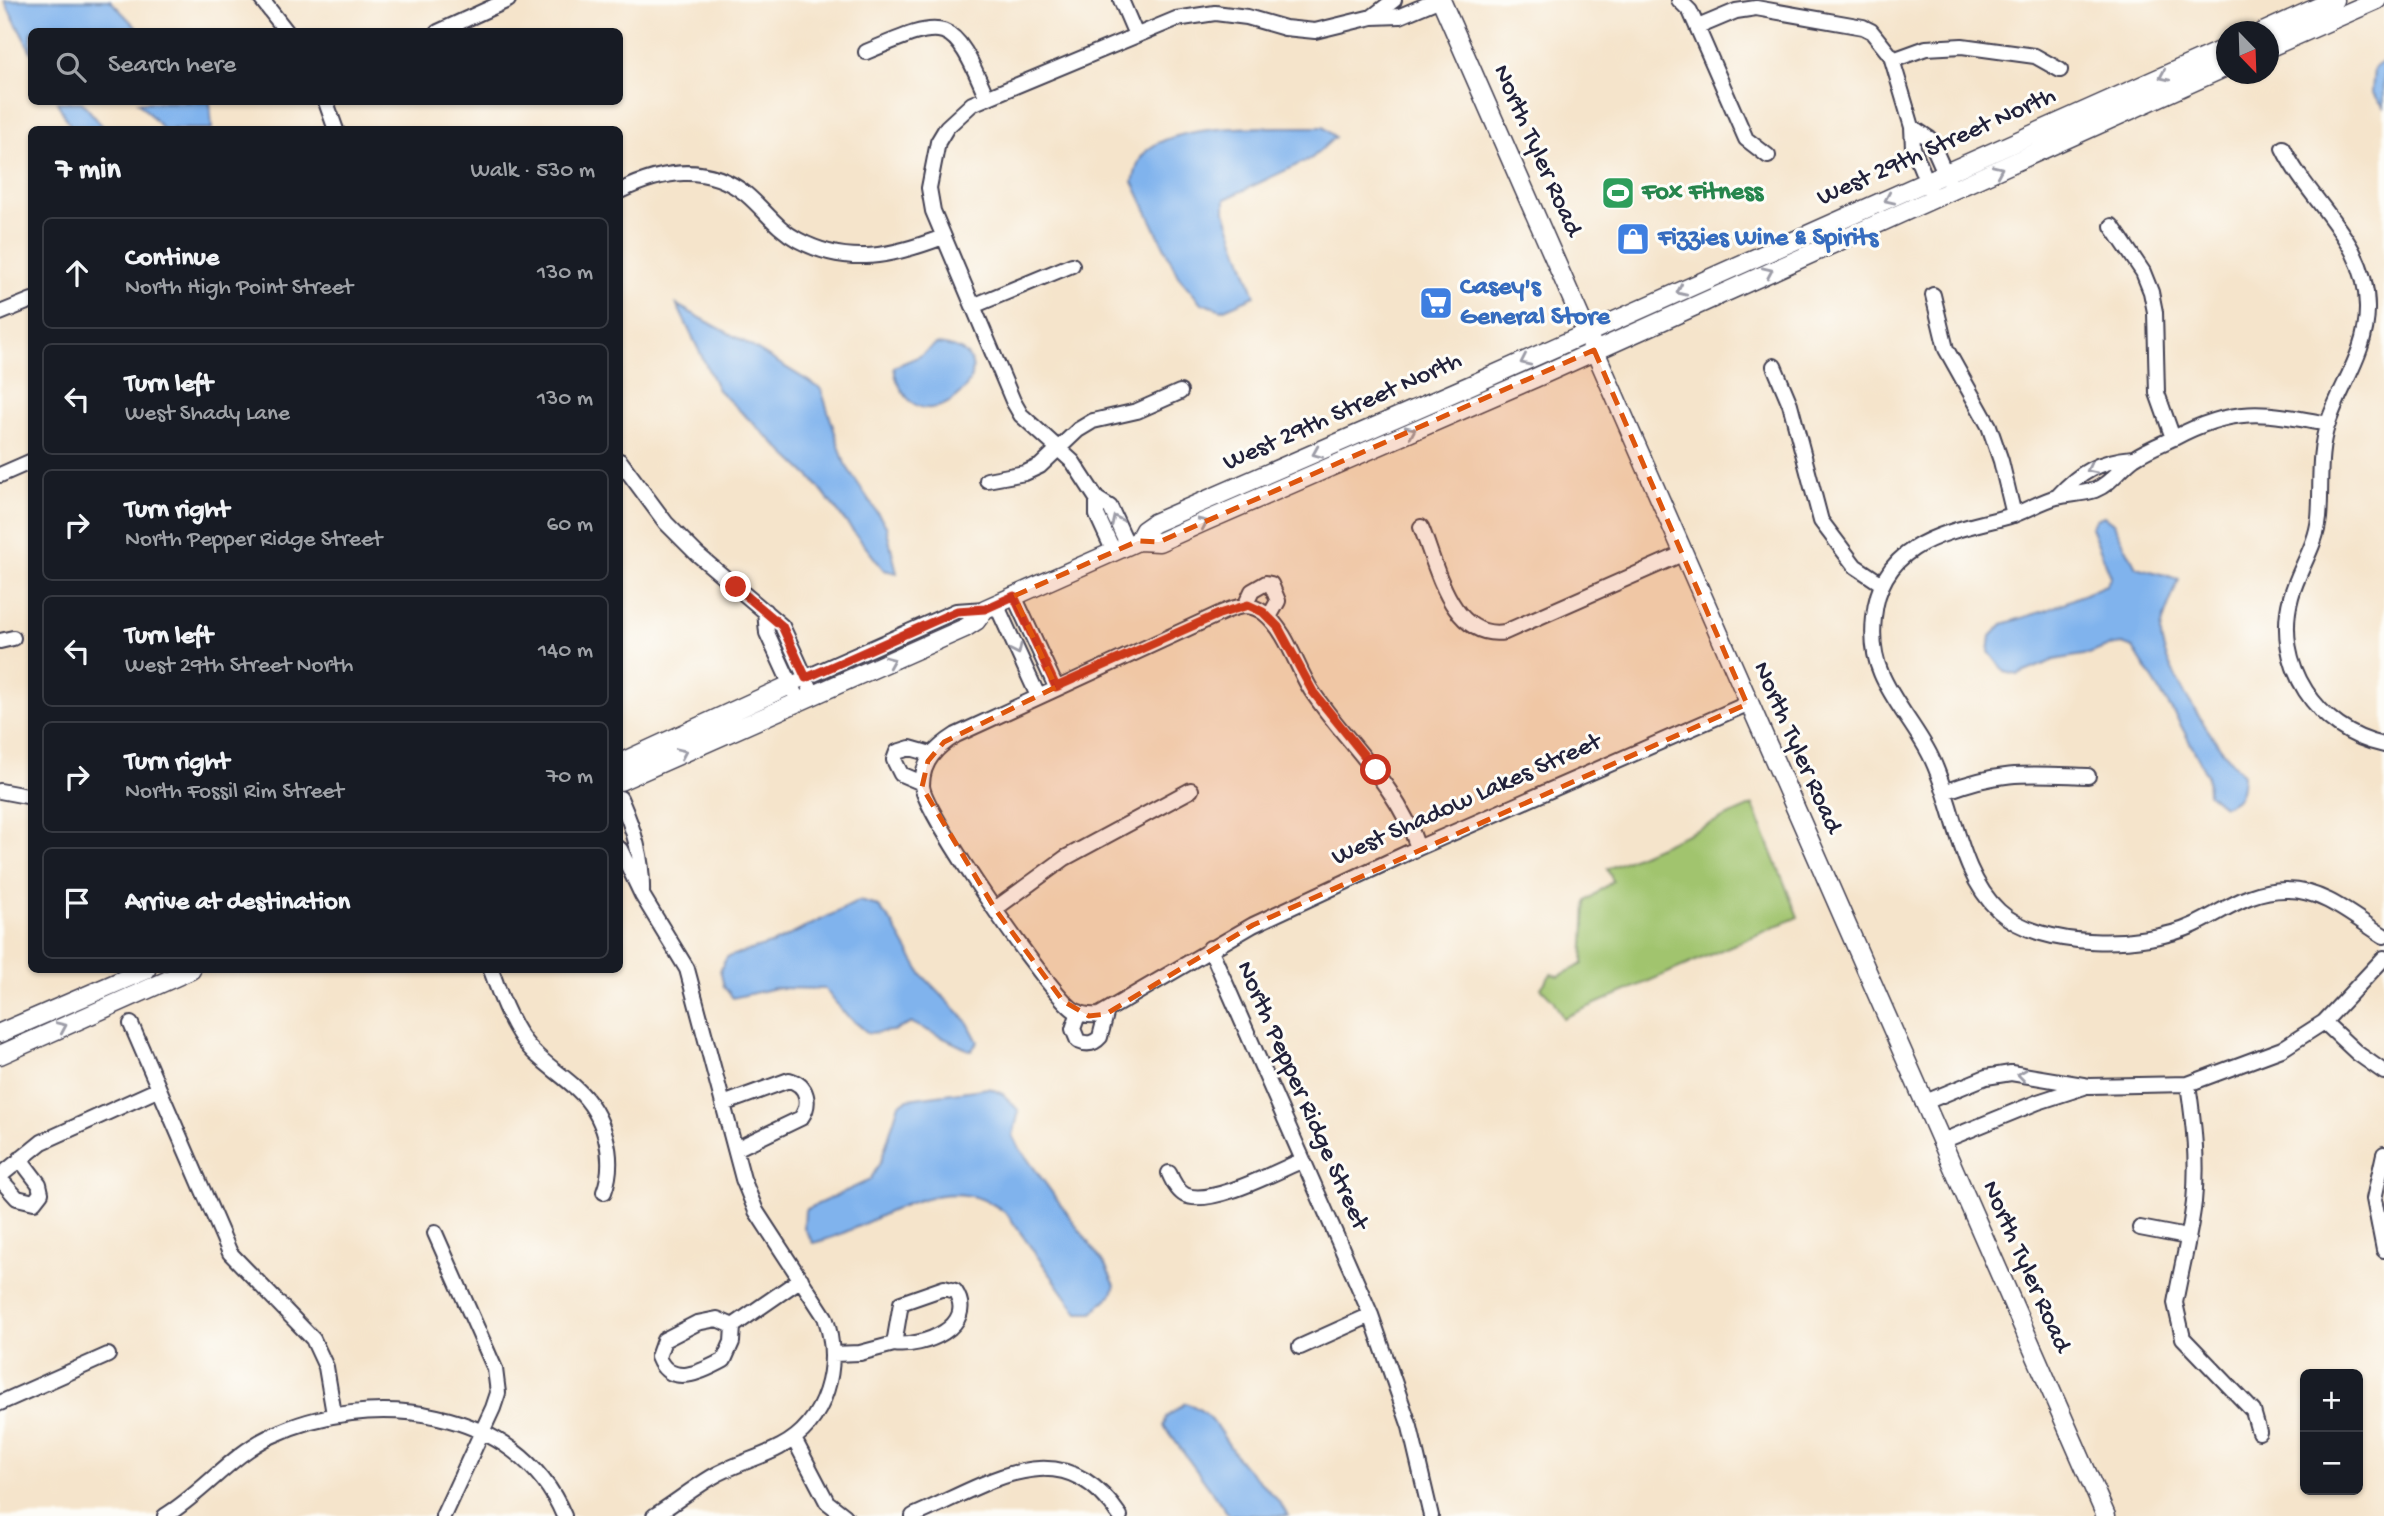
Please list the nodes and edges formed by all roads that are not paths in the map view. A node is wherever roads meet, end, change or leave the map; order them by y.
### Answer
1 (262, 0) edge
2 (508, 0) edge
3 (1121, 0) edge
4 (1394, 0) edge
5 (1440, 0) edge
6 (1679, 0) edge
7 (2334, 0) edge
8 (2377, 0) edge
9 (1372, 17) junction
10 (2279, 25) edge
11 (1698, 27) junction
12 (284, 28) edge
13 (447, 28) edge
14 (1136, 35) junction
15 (2279, 44) edge
16 (866, 52) dead end
17 (2216, 53) edge
18 (1893, 60) junction
19 (2060, 70) dead end
20 (2216, 72) edge
21 (987, 98) junction
22 (327, 105) edge
23 (335, 126) edge
24 (1912, 127) junction
25 (2283, 148) dead end
26 (1768, 156) dead end
27 (1949, 182) junction
28 (623, 190) edge
29 (1930, 190) junction
30 (2112, 226) dead end
31 (943, 237) junction
32 (1072, 265) dead end
33 (1933, 295) dead end
34 (28, 302) edge
35 (973, 306) junction
36 (0, 313) edge
37 (1587, 332) junction
38 (1594, 350) junction
39 (1774, 366) dead end
40 (1180, 391) dead end
41 (2328, 424) junction
42 (1380, 435) junction
43 (2173, 438) junction
44 (1061, 449) junction
45 (2133, 458) junction
46 (28, 463) edge
47 (623, 465) edge
48 (0, 475) edge
49 (986, 480) dead end
50 (2057, 497) junction
51 (2014, 515) junction
52 (1421, 527) dead end
53 (1127, 546) junction
54 (1682, 554) junction
55 (1882, 584) junction
56 (1014, 596) junction
57 (990, 606) junction
58 (1245, 606) junction
59 (765, 611) junction
60 (1269, 617) junction
61 (791, 646) junction
62 (776, 653) junction
63 (1056, 687) junction
64 (802, 689) junction
65 (1038, 696) junction
66 (1748, 704) junction
67 (2384, 745) edge
68 (931, 754) junction
69 (623, 762) edge
70 (2088, 776) dead end
71 (623, 779) edge
72 (922, 783) junction
73 (1191, 790) dead end
74 (0, 791) edge
75 (1947, 792) junction
76 (28, 795) edge
77 (623, 806) edge
78 (1418, 848) junction
79 (623, 855) edge
80 (642, 895) junction
81 (995, 909) junction
82 (2384, 936) edge
83 (1210, 948) junction
84 (2384, 958) edge
85 (139, 973) edge
86 (184, 973) edge
87 (492, 973) edge
88 (1079, 1012) junction
89 (1105, 1014) junction
90 (2324, 1022) junction
91 (131, 1024) dead end
92 (0, 1033) edge
93 (0, 1055) edge
94 (2384, 1072) edge
95 (2188, 1084) junction
96 (2089, 1086) junction
97 (159, 1089) junction
98 (1923, 1103) junction
99 (723, 1104) junction
100 (1940, 1142) junction
101 (736, 1149) junction
102 (2384, 1154) edge
103 (20, 1159) junction
104 (1301, 1160) junction
105 (1169, 1173) dead end
106 (0, 1177) edge
107 (604, 1192) dead end
108 (2140, 1228) dead end
109 (435, 1233) dead end
110 (2187, 1237) junction
111 (2384, 1250) edge
112 (801, 1279) junction
113 (1371, 1315) junction
114 (733, 1326) junction
115 (894, 1344) junction
116 (1300, 1346) dead end
117 (833, 1354) junction
118 (108, 1355) dead end
119 (0, 1403) edge
120 (334, 1414) junction
121 (2259, 1432) dead end
122 (481, 1433) junction
123 (794, 1439) junction
124 (165, 1516) edge
125 (443, 1516) edge
126 (564, 1516) edge
127 (653, 1516) edge
128 (845, 1516) edge
129 (913, 1516) edge
130 (1120, 1516) edge
131 (1431, 1516) edge
132 (2106, 1516) edge

1 - 12 street
2 - 13 street
3 - 14 street
4 - 9 street
5 - 9 street
5 - 37 main road, North Tyler Road
6 - 11 street
7 - 10 main road
8 - 15 main road
9 - 14 street
11 - 18 street
11 - 26 street
14 - 21 street
16 - 21 street
17 -> 27 main road, West 29th Street North
18 - 19 street
18 - 24 street
27 -> 20 main road, West 29th Street North
21 - 31 street
22 - 23 street
24 - 27 street
24 - 29 street
25 - 41 street
27 - 29 main road, West 29th Street North
28 - 31 street
29 -> 37 main road, West 29th Street North
38 -> 29 main road, West 29th Street North
30 - 43 street
31 - 35 street
32 - 35 street
33 - 51 street
34 - 36 street
35 - 44 street
37 - 38 main road, North Tyler Road
37 -> 42 main road, West 29th Street North
42 -> 38 main road, West 29th Street North
38 - 54 main road, North Tyler Road
39 - 55 street
40 - 44 street
41 - 43 street
41 - 67 street
42 - 53 main road, West 29th Street North
43 - 45 street
44 - 49 street
44 - 53 street
45 - 50 street
45 -> 50 street
46 - 48 street
47 - 59 street
50 - 51 street
51 - 55 street
52 - 54 street
53 - 56 main road, West 29th Street North
54 - 66 main road, North Tyler Road
55 - 75 street
56 - 57 main road, West 29th Street North
56 - 63 street
57 - 64 main road, West 29th Street North
57 -> 65 street
58 - 60 street
58 - 60 street
58 - 63 street
59 - 61 street
59 - 62 street
60 - 78 street
61 - 62 street
61 - 64 street
62 - 64 street
63 - 65 street
64 - 69 main road, West 29th Street North
71 -> 64 main road, West 29th Street North
65 - 68 street
66 - 78 street, West Shadow Lakes Street
66 - 98 main road, North Tyler Road
68 - 72 street
68 - 72 street
70 - 75 street
72 - 81 street
73 - 81 street
74 - 76 street
75 - 82 street
77 - 80 street
78 - 83 street, West Shadow Lakes Street
79 - 80 street
80 - 99 street
81 - 88 street
83 - 89 street, North Pepper Ridge Street
83 - 104 street, North Pepper Ridge Street
84 - 90 street
85 - 92 main road
93 -> 86 main road
87 - 107 street
88 - 89 street
88 - 89 street
90 - 94 street
90 - 95 street
91 - 97 street
95 - 96 street
95 - 110 street
96 -> 98 street
96 - 100 street
97 - 103 street
97 - 120 street
98 - 100 main road, North Tyler Road
99 - 101 street
99 - 101 street
100 - 132 main road, North Tyler Road
101 - 112 street
102 - 111 street
103 - 106 street
103 - 106 street
104 - 105 street
104 - 113 street, North Pepper Ridge Street
108 - 110 street
109 - 122 street
110 - 121 street
112 - 114 street
112 - 117 street
113 - 116 street
113 - 131 street, North Pepper Ridge Street
114 - 114 street
115 - 115 street
115 - 117 street
117 - 123 street
118 - 119 street
120 - 122 street
120 - 124 street
122 - 125 street
122 - 126 street
123 - 127 street
123 - 128 street
129 - 130 street

